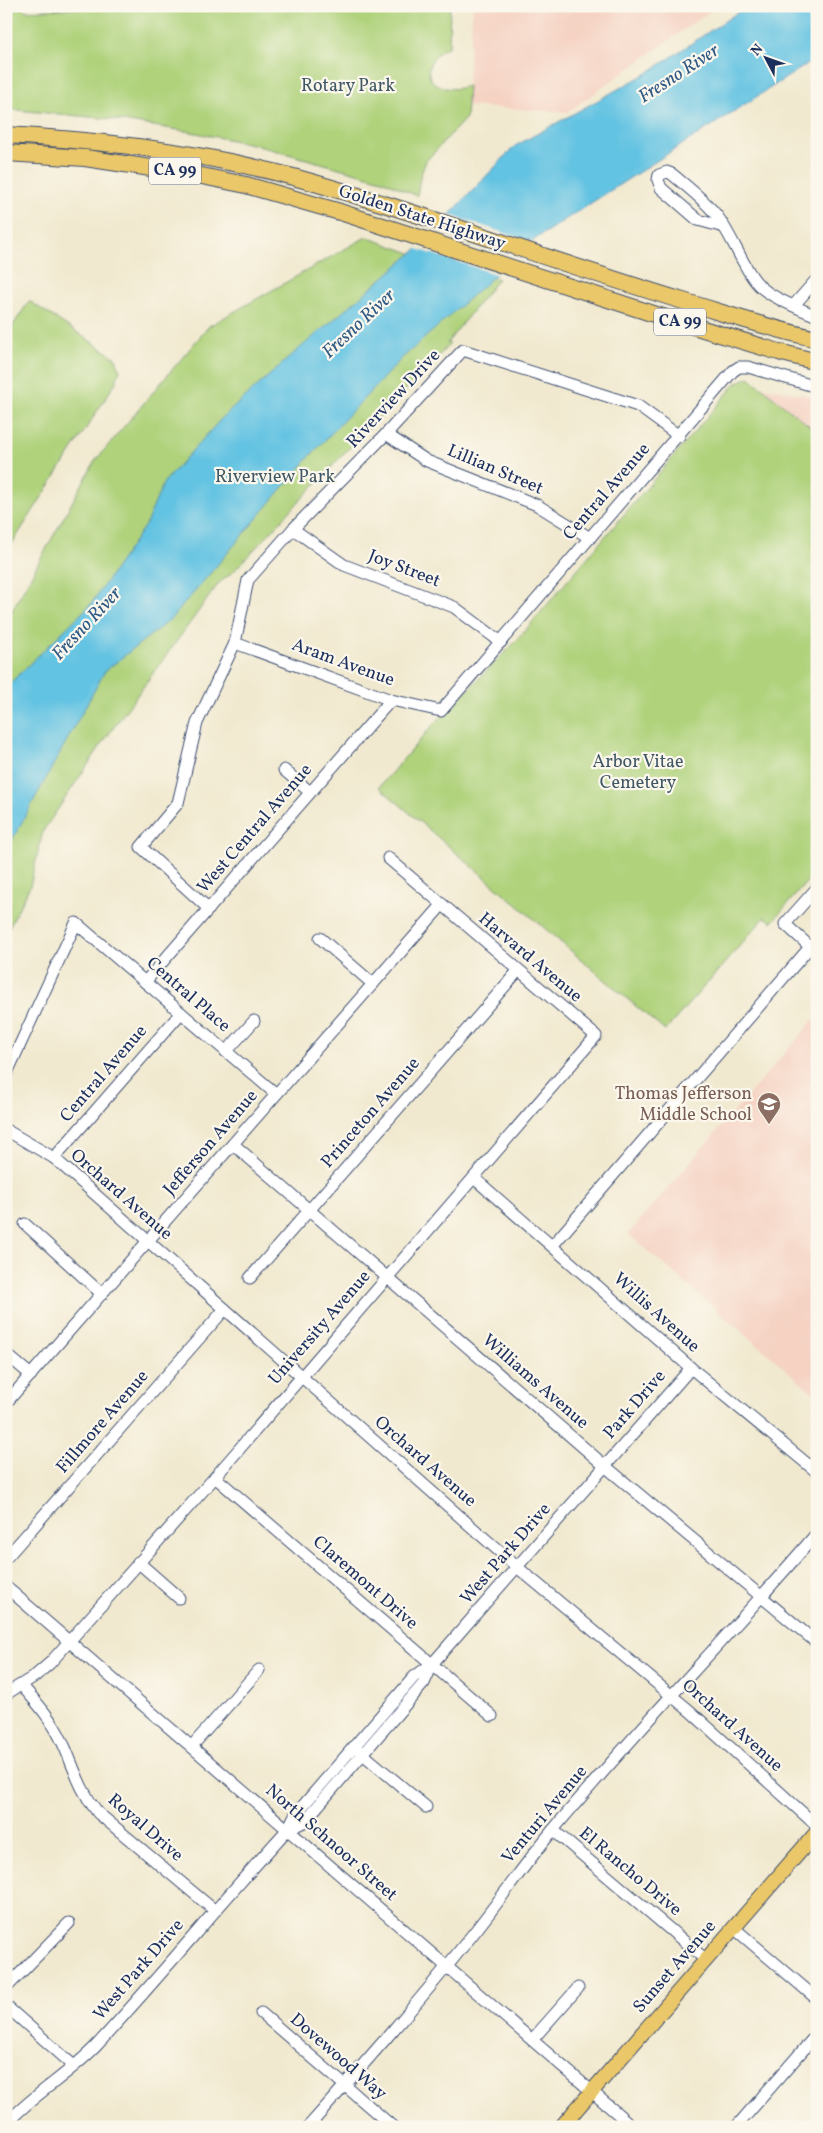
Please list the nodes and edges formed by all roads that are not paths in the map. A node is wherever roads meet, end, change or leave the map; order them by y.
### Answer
1 (6, 126) edge
2 (6, 135) edge
3 (92, 141) junction
4 (6, 152) edge
5 (724, 227) junction
6 (817, 279) edge
7 (794, 305) junction
8 (817, 316) edge
9 (817, 338) edge
10 (817, 362) edge
11 (817, 387) edge
12 (386, 434) junction
13 (679, 436) junction
14 (294, 529) junction
15 (590, 538) junction
16 (502, 642) junction
17 (235, 643) junction
18 (391, 700) junction
19 (284, 770) dead end
20 (310, 792) junction
21 (388, 858) dead end
22 (817, 888) edge
23 (442, 905) junction
24 (209, 909) junction
25 (320, 938) dead end
26 (814, 950) edge
27 (518, 971) junction
28 (145, 982) junction
29 (373, 984) junction
30 (181, 1013) junction
31 (254, 1021) dead end
32 (596, 1036) joint
33 (226, 1052) junction
34 (6, 1075) edge
35 (276, 1094) junction
36 (6, 1130) edge
37 (233, 1144) junction
38 (54, 1158) junction
39 (474, 1178) junction
40 (310, 1210) junction
41 (25, 1224) dead end
42 (148, 1242) junction
43 (553, 1245) junction
44 (388, 1276) junction
45 (250, 1278) dead end
46 (102, 1294) junction
47 (225, 1309) junction
48 (6, 1354) edge
49 (691, 1368) junction
50 (31, 1375) junction
51 (301, 1377) junction
52 (6, 1403) edge
53 (605, 1466) junction
54 (817, 1472) edge
55 (214, 1477) junction
56 (817, 1533) edge
57 (6, 1558) edge
58 (138, 1562) junction
59 (517, 1567) junction
60 (6, 1587) edge
61 (762, 1597) junction
62 (179, 1598) dead end
63 (69, 1640) junction
64 (817, 1643) edge
65 (432, 1664) junction
66 (259, 1670) dead end
67 (21, 1685) junction
68 (6, 1694) edge
69 (672, 1695) junction
70 (492, 1716) dead end
71 (192, 1746) junction
72 (358, 1750) junction
73 (426, 1807) dead end
74 (817, 1826) edge
75 (288, 1829) junction
76 (553, 1830) junction
77 (817, 1832) edge
78 (214, 1910) junction
79 (69, 1923) dead end
80 (734, 1928) junction
81 (706, 1960) junction
82 (446, 1966) junction
83 (6, 1988) edge
84 (578, 1988) dead end
85 (817, 1999) edge
86 (6, 2006) edge
87 (261, 2013) dead end
88 (817, 2034) edge
89 (532, 2040) junction
90 (74, 2066) junction
91 (344, 2086) junction
92 (592, 2092) junction
93 (6, 2124) edge
94 (308, 2127) edge
95 (392, 2127) edge
96 (561, 2127) edge
97 (633, 2127) edge
98 (736, 2127) edge

1 - 3 highway
2 - 3 highway, Golden State Highway / CA 99
3 - 9 highway, Golden State Highway / CA 99
4 - 10 highway, Golden State Highway / CA 99
5 - 5 street
5 - 7 street
6 - 7 street
7 - 8 street
11 - 13 street, Central Avenue
12 - 13 street, Riverview Drive
12 - 14 street, Riverview Drive
12 - 15 street, Lillian Street
13 - 15 street, Central Avenue
14 - 16 street, Joy Street
14 - 17 street, Riverview Drive
15 - 16 street, Central Avenue
16 - 18 street, Aram Avenue
17 - 18 street, Aram Avenue
17 - 24 street, Riverview Drive
18 - 20 street, West Central Avenue
19 - 20 street
20 - 24 street, West Central Avenue
21 - 23 street, Harvard Avenue
22 - 26 street
23 - 27 street, Harvard Avenue
23 - 29 street, Jefferson Avenue
24 - 28 street, West Central Avenue
25 - 29 street
26 - 43 street
27 - 32 street, Harvard Avenue
27 - 40 street, Princeton Avenue
28 - 30 street, Central Place
28 - 34 street, Central Place
29 - 35 street, Jefferson Avenue
30 - 33 street, Central Place
30 - 38 street, Central Avenue
31 - 33 street
32 - 39 street, University Avenue
33 - 35 street, Central Place
35 - 37 street, Jefferson Avenue
36 - 38 street, Orchard Avenue
37 - 40 street, Williams Avenue
37 - 42 street, Jefferson Avenue
38 - 42 street, Orchard Avenue
39 - 43 street, Willis Avenue
39 - 44 street, University Avenue
40 - 44 street, Williams Avenue
40 - 45 street, Princeton Avenue
41 - 46 street
42 - 46 street, Jefferson Avenue
42 - 47 street, Orchard Avenue
43 - 49 street, Willis Avenue
44 - 51 street, University Avenue
44 - 53 street, Williams Avenue
46 - 50 street, Jefferson Avenue
47 - 51 street, Orchard Avenue
47 - 57 street, Fillmore Avenue
48 - 50 street
49 - 53 street, Park Drive
49 - 54 street, Willis Avenue
50 - 52 street, Jefferson Avenue
51 - 55 street, University Avenue
51 - 59 street, Orchard Avenue
53 - 59 street, West Park Drive
53 - 61 street, Williams Avenue
55 - 58 street, University Avenue
55 - 65 street, Claremont Drive
56 - 61 street, Venturi Avenue
58 - 62 street
58 - 63 street, University Avenue
59 - 65 street, West Park Drive
59 - 69 street, Orchard Avenue
60 - 63 street, North Schnoor Street
61 - 64 street, Williams Avenue
61 - 69 street, Venturi Avenue
63 - 67 street, University Avenue
63 - 71 street, North Schnoor Street
65 - 70 street, Claremont Drive
65 - 72 street, West Park Drive
66 - 71 street
67 - 68 street, University Avenue
67 - 78 street, Royal Drive
69 - 74 street, Orchard Avenue
69 - 76 street, Venturi Avenue
71 - 75 street, North Schnoor Street
72 - 73 street
72 - 75 street, West Park Drive
75 - 78 street, West Park Drive
75 - 82 street, North Schnoor Street
76 - 81 street, El Rancho Drive
76 - 82 street, Venturi Avenue
77 - 80 main road, Sunset Avenue
78 - 90 street, West Park Drive
79 - 83 street
80 - 81 main road, Sunset Avenue
80 - 85 street
81 - 92 main road, Sunset Avenue
82 - 89 street, North Schnoor Street
82 - 91 street, Venturi Avenue
84 - 89 street
86 - 90 street
87 - 91 street, Dovewood Way
88 - 98 street
89 - 92 street, North Schnoor Street
90 - 93 street, West Park Drive
91 - 94 street, Venturi Avenue
91 - 95 street, Dovewood Way
92 - 96 main road, Sunset Avenue
92 - 97 street, North Schnoor Street

